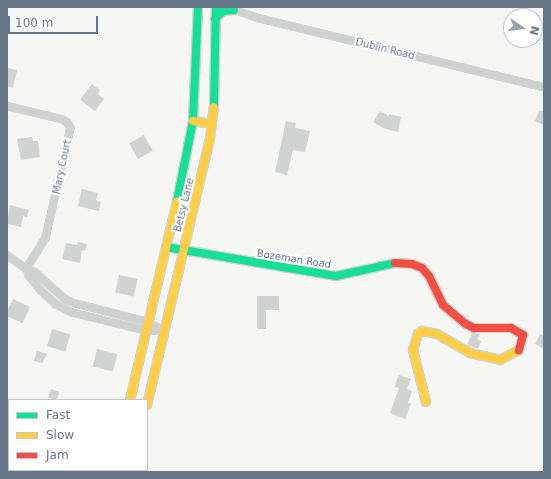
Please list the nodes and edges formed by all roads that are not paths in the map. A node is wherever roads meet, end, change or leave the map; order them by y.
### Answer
1 (198, 7) edge
2 (216, 7) edge
3 (231, 9) edge
4 (215, 20) junction
5 (544, 87) edge
6 (7, 106) edge
7 (193, 121) junction
8 (212, 124) junction
9 (166, 247) junction
10 (183, 250) junction
11 (7, 255) edge
12 (27, 269) junction
13 (68, 301) junction
14 (63, 308) junction
15 (114, 314) junction
16 (148, 322) junction
17 (112, 324) junction
18 (146, 331) junction
19 (164, 331) junction
20 (130, 399) edge
21 (148, 401) edge
22 (426, 402) dead end

1 - 7 main road, Betsy Lane
2 - 4 main road, Betsy Lane
3 - 4 main road
3 - 5 street, Dublin Road
4 - 8 main road, Betsy Lane
6 - 12 street, Mary Court
7 - 8 main road
7 - 9 main road, Betsy Lane
8 - 10 main road, Betsy Lane
9 - 10 main road, Bozeman Road
9 - 16 main road, Betsy Lane
10 - 19 main road, Betsy Lane
10 - 22 main road, Bozeman Road
11 - 12 street
12 - 13 street
12 - 14 street
13 - 14 street
13 - 15 street
14 - 17 street
15 - 16 street
15 - 17 street
16 - 18 main road, Betsy Lane
16 - 19 street
17 - 18 street
18 - 19 street
18 - 20 main road, Betsy Lane
19 - 21 main road, Betsy Lane

